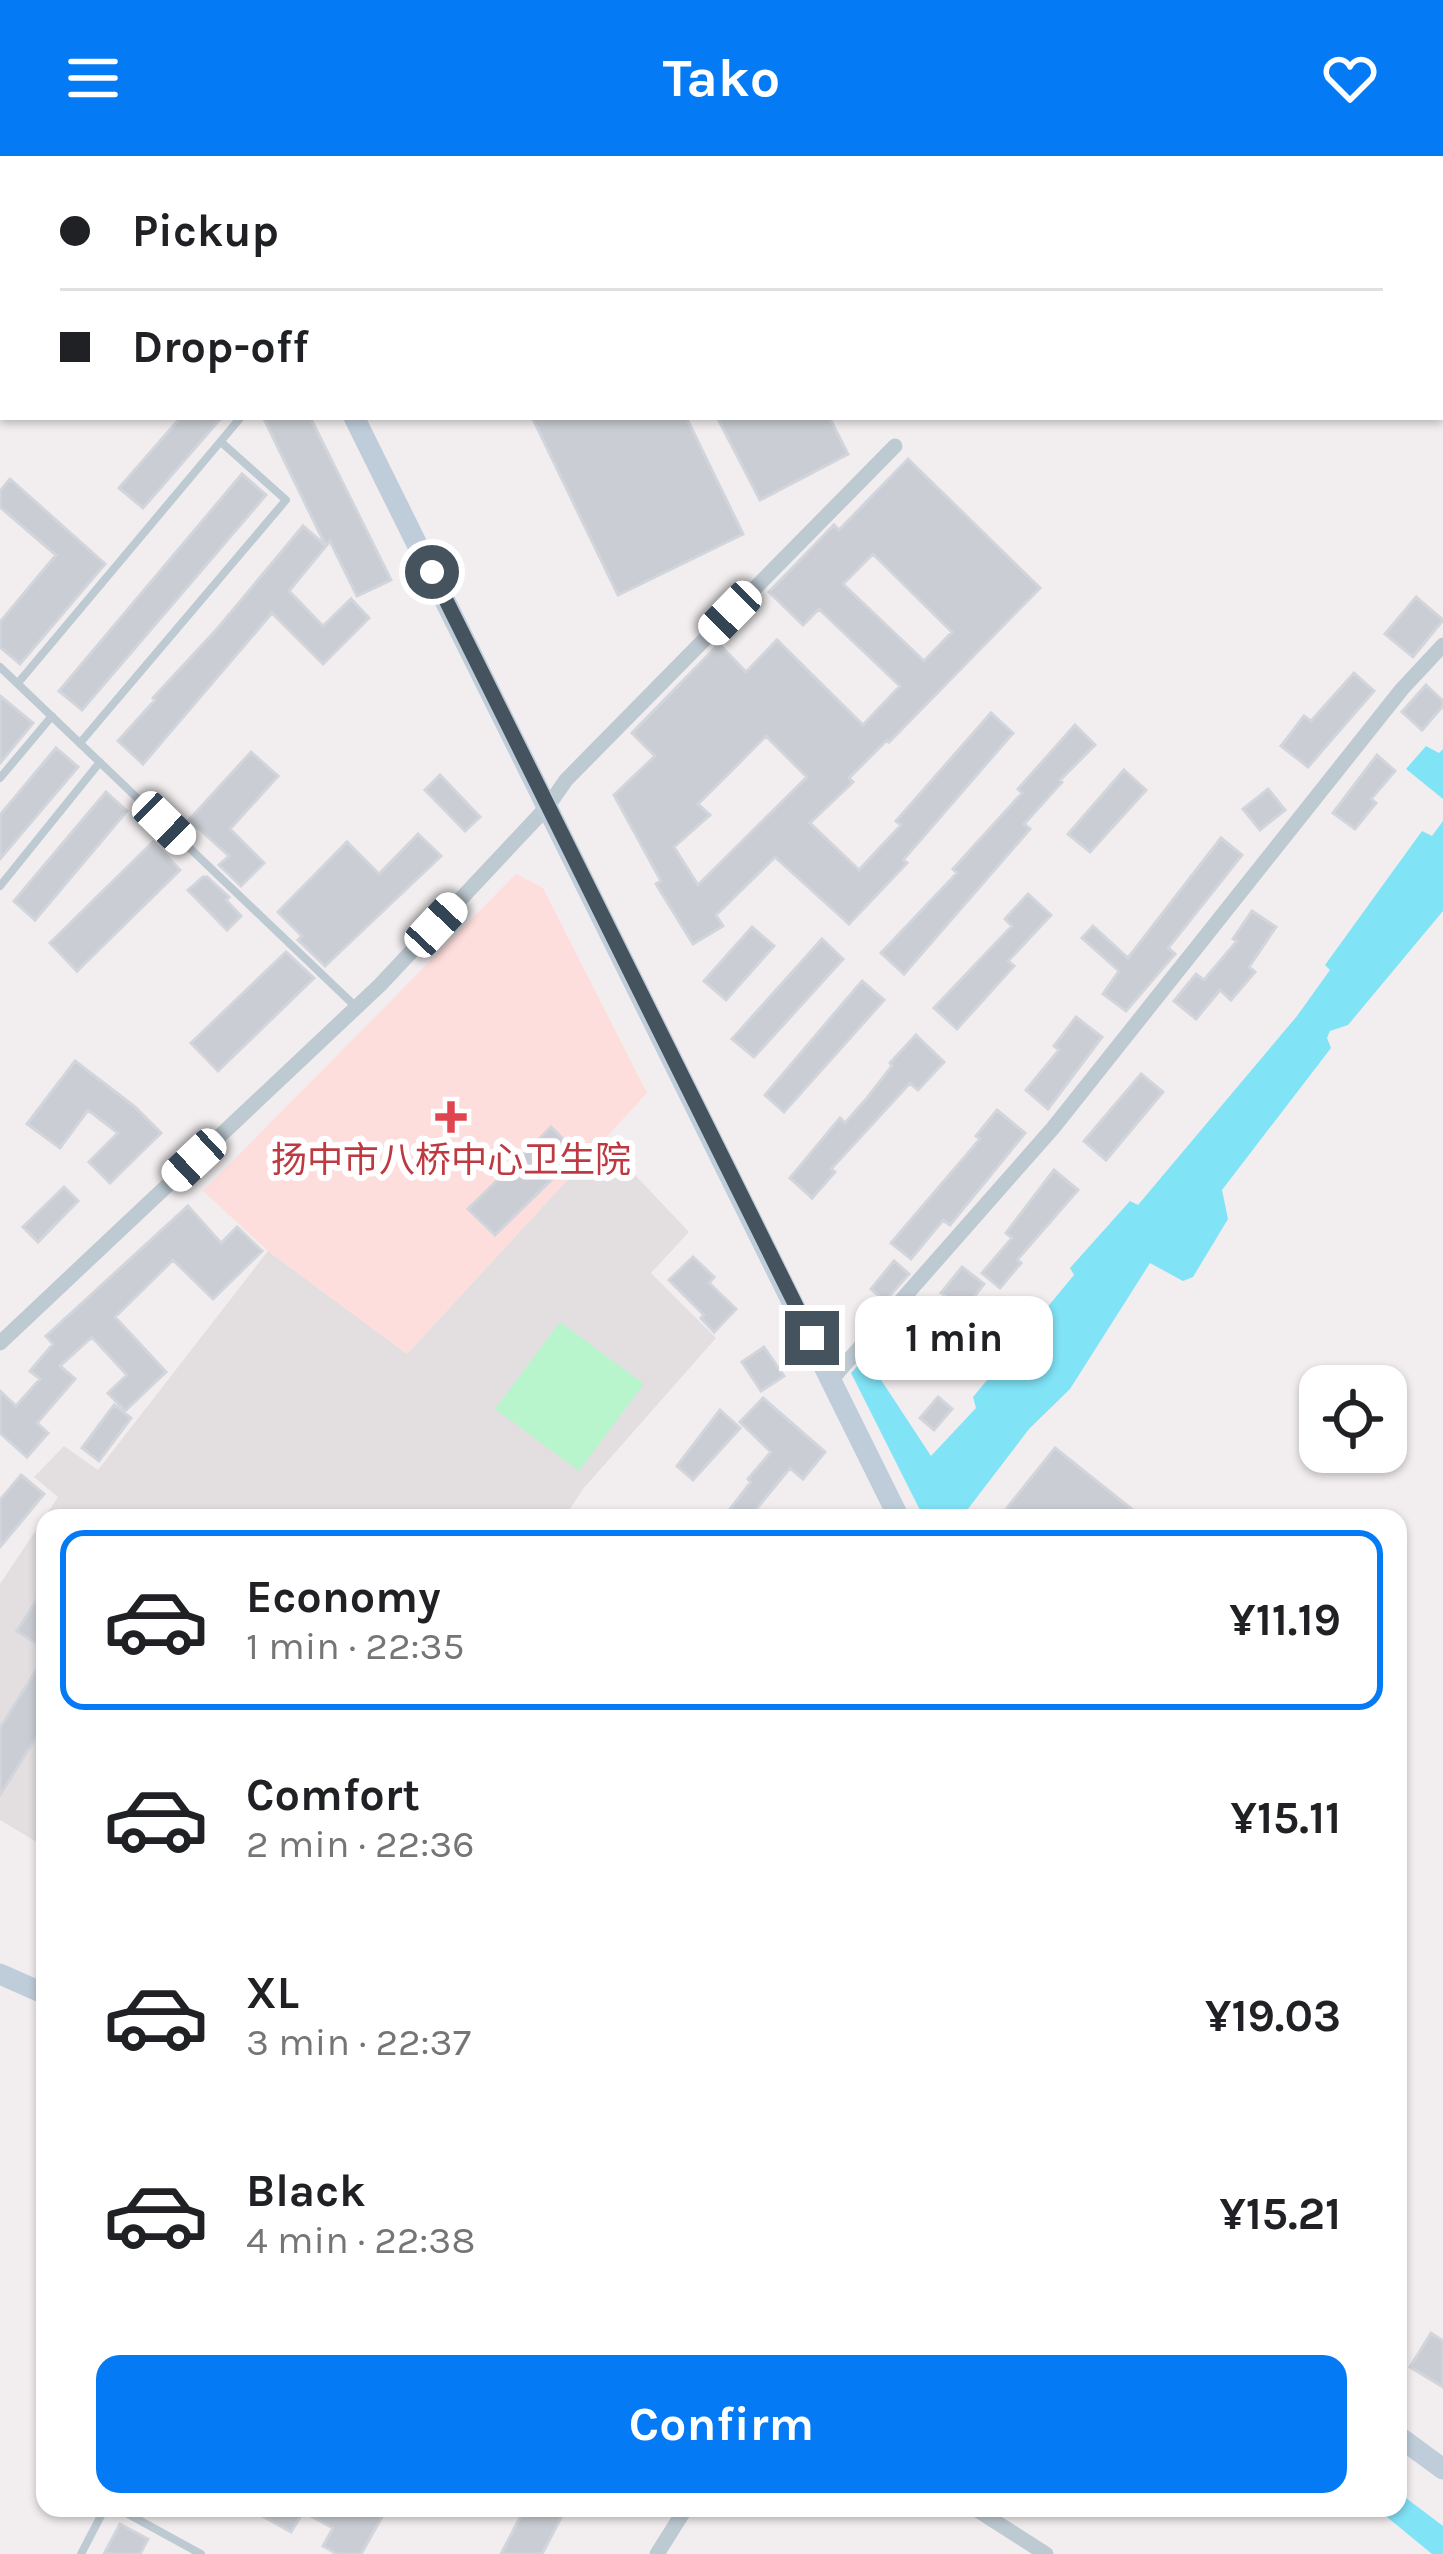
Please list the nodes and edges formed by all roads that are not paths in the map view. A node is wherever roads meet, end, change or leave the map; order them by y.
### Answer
1 (239, 420) edge
2 (355, 420) edge
3 (221, 442) junction
4 (895, 446) dead end
5 (1443, 644) edge
6 (0, 667) edge
7 (18, 683) junction
8 (52, 716) junction
9 (80, 743) junction
10 (100, 762) junction
11 (0, 778) edge
12 (548, 806) junction
13 (0, 886) edge
14 (356, 1007) junction
15 (0, 1343) edge
16 (832, 1379) junction
17 (894, 1509) edge
18 (0, 1974) edge
19 (36, 1990) edge
20 (1407, 2443) edge
21 (1443, 2469) edge
22 (100, 2517) edge
23 (133, 2517) edge
24 (680, 2517) edge
25 (988, 2517) edge
26 (81, 2554) edge
27 (201, 2554) edge
28 (657, 2554) edge
29 (1046, 2554) edge

1 - 3 lane
2 - 12 street
3 - 7 lane
3 - 9 lane
4 - 12 street
5 - 16 street
6 - 7 lane
7 - 8 lane
8 - 9 lane
8 - 11 lane
9 - 10 lane
10 - 13 lane
10 - 14 lane
12 - 14 street
12 - 16 street
14 - 15 street
16 - 17 street
18 - 19 street
20 - 21 street
22 - 26 lane
23 - 27 lane
24 - 28 street
25 - 29 street

